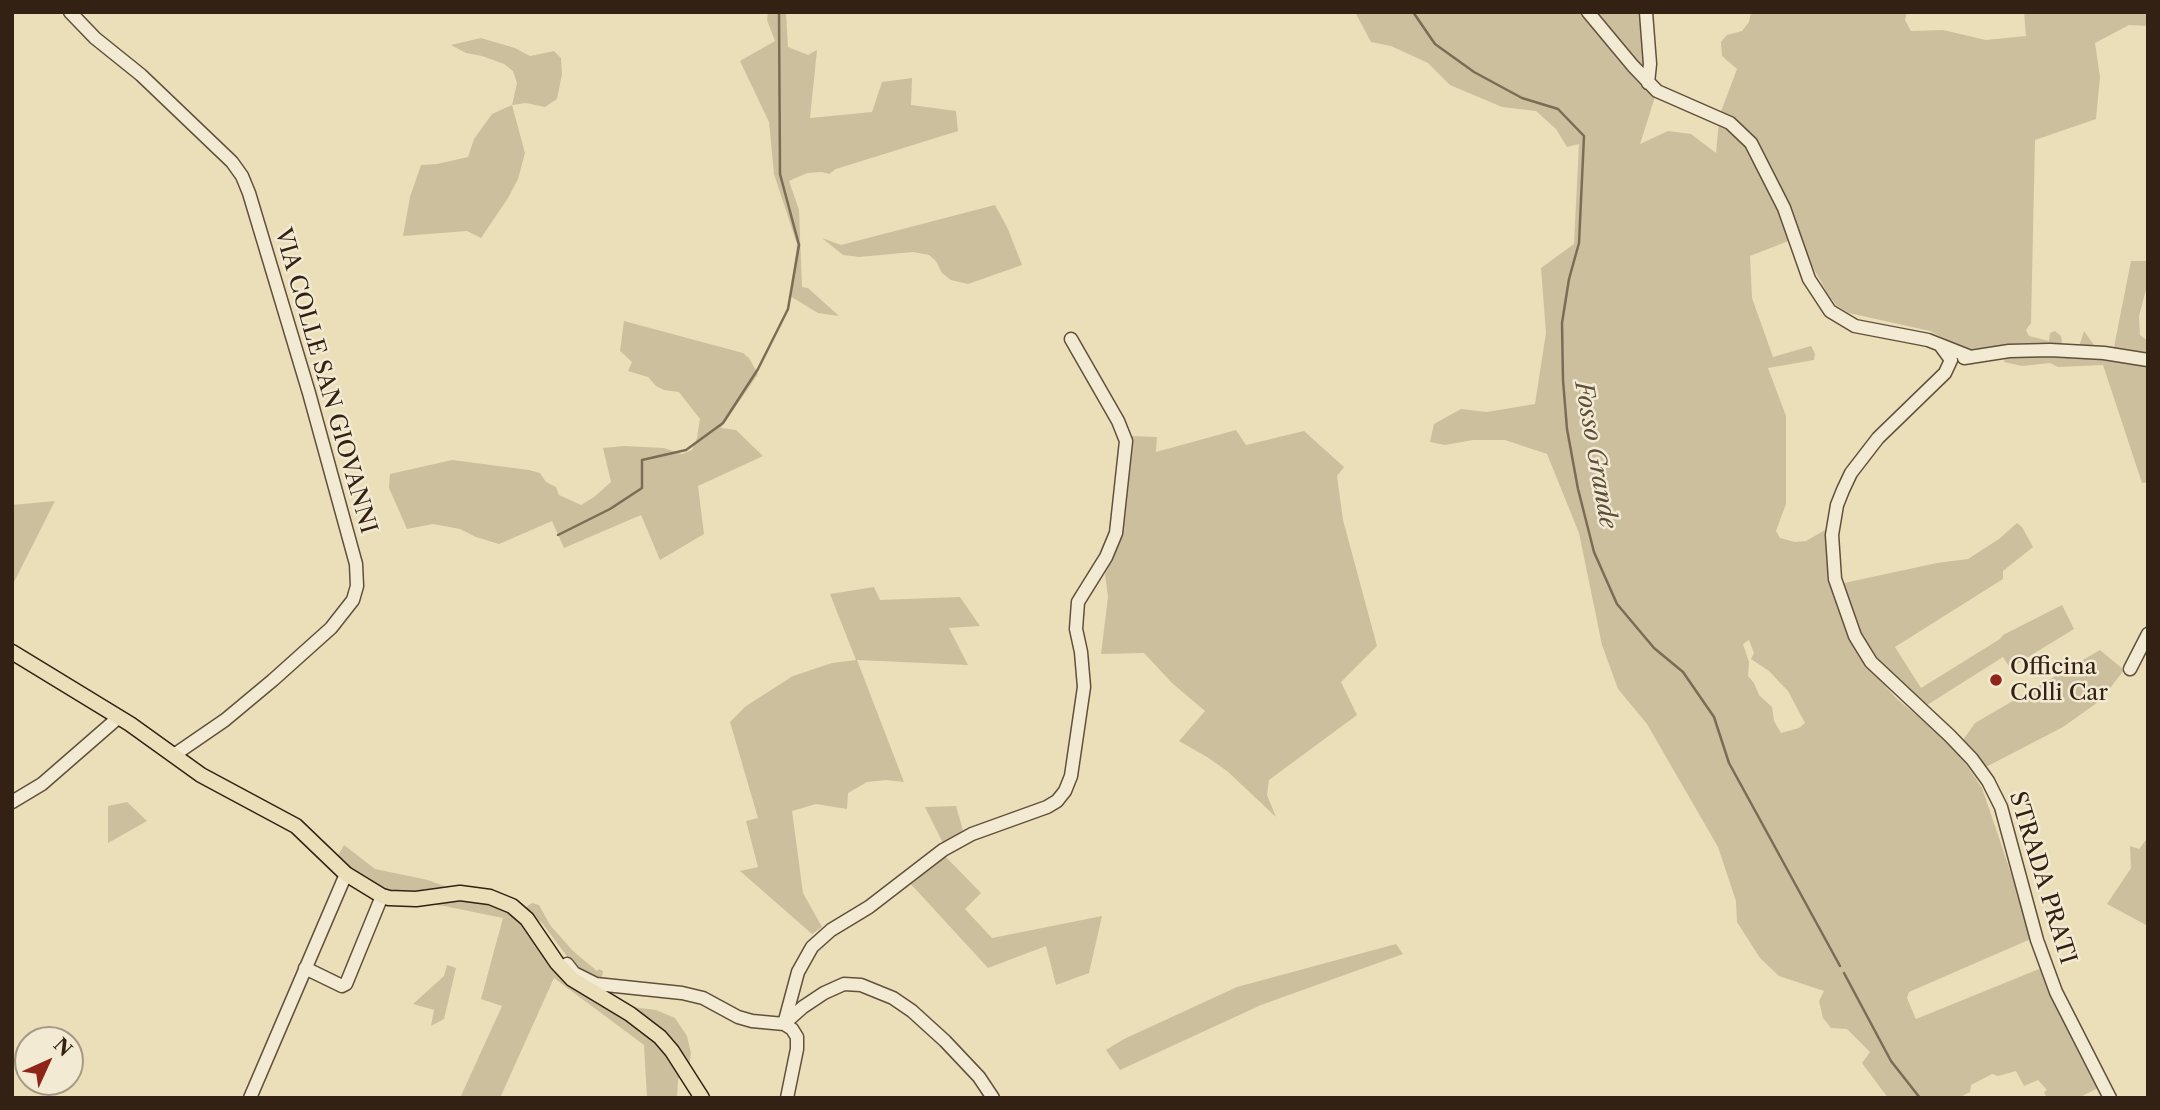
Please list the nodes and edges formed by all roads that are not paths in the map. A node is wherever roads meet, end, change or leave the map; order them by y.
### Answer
1 (70, 12) edge
2 (1588, 12) edge
3 (1646, 12) edge
4 (1648, 83) junction
5 (1071, 339) dead end
6 (1940, 345) junction
7 (1971, 357) junction
8 (1951, 360) junction
9 (2148, 360) edge
10 (1941, 378) junction
11 (2148, 634) edge
12 (12, 652) edge
13 (2130, 669) dead end
14 (119, 717) junction
15 (174, 755) junction
16 (12, 802) edge
17 (346, 874) junction
18 (382, 896) junction
19 (527, 919) junction
20 (305, 968) junction
21 (784, 1024) junction
22 (250, 1098) edge
23 (702, 1098) edge
24 (787, 1098) edge
25 (993, 1098) edge
26 (2110, 1098) edge

1 - 15 street, VIA COLLE SAN GIOVANNI
2 - 4 street
3 - 4 street
4 - 6 street
5 - 21 street
6 - 7 street
6 - 8 street
7 - 8 street
7 - 9 street
7 - 10 street
8 - 10 street, STRADA PRATI
10 - 26 street, STRADA PRATI
11 - 13 street
12 - 14 main road
14 - 15 main road
14 - 16 street
15 - 17 main road
17 - 18 main road
17 - 20 street
18 - 19 main road
18 - 20 street
19 - 21 street
19 - 23 main road
20 - 22 street
21 - 24 street
21 - 25 street

